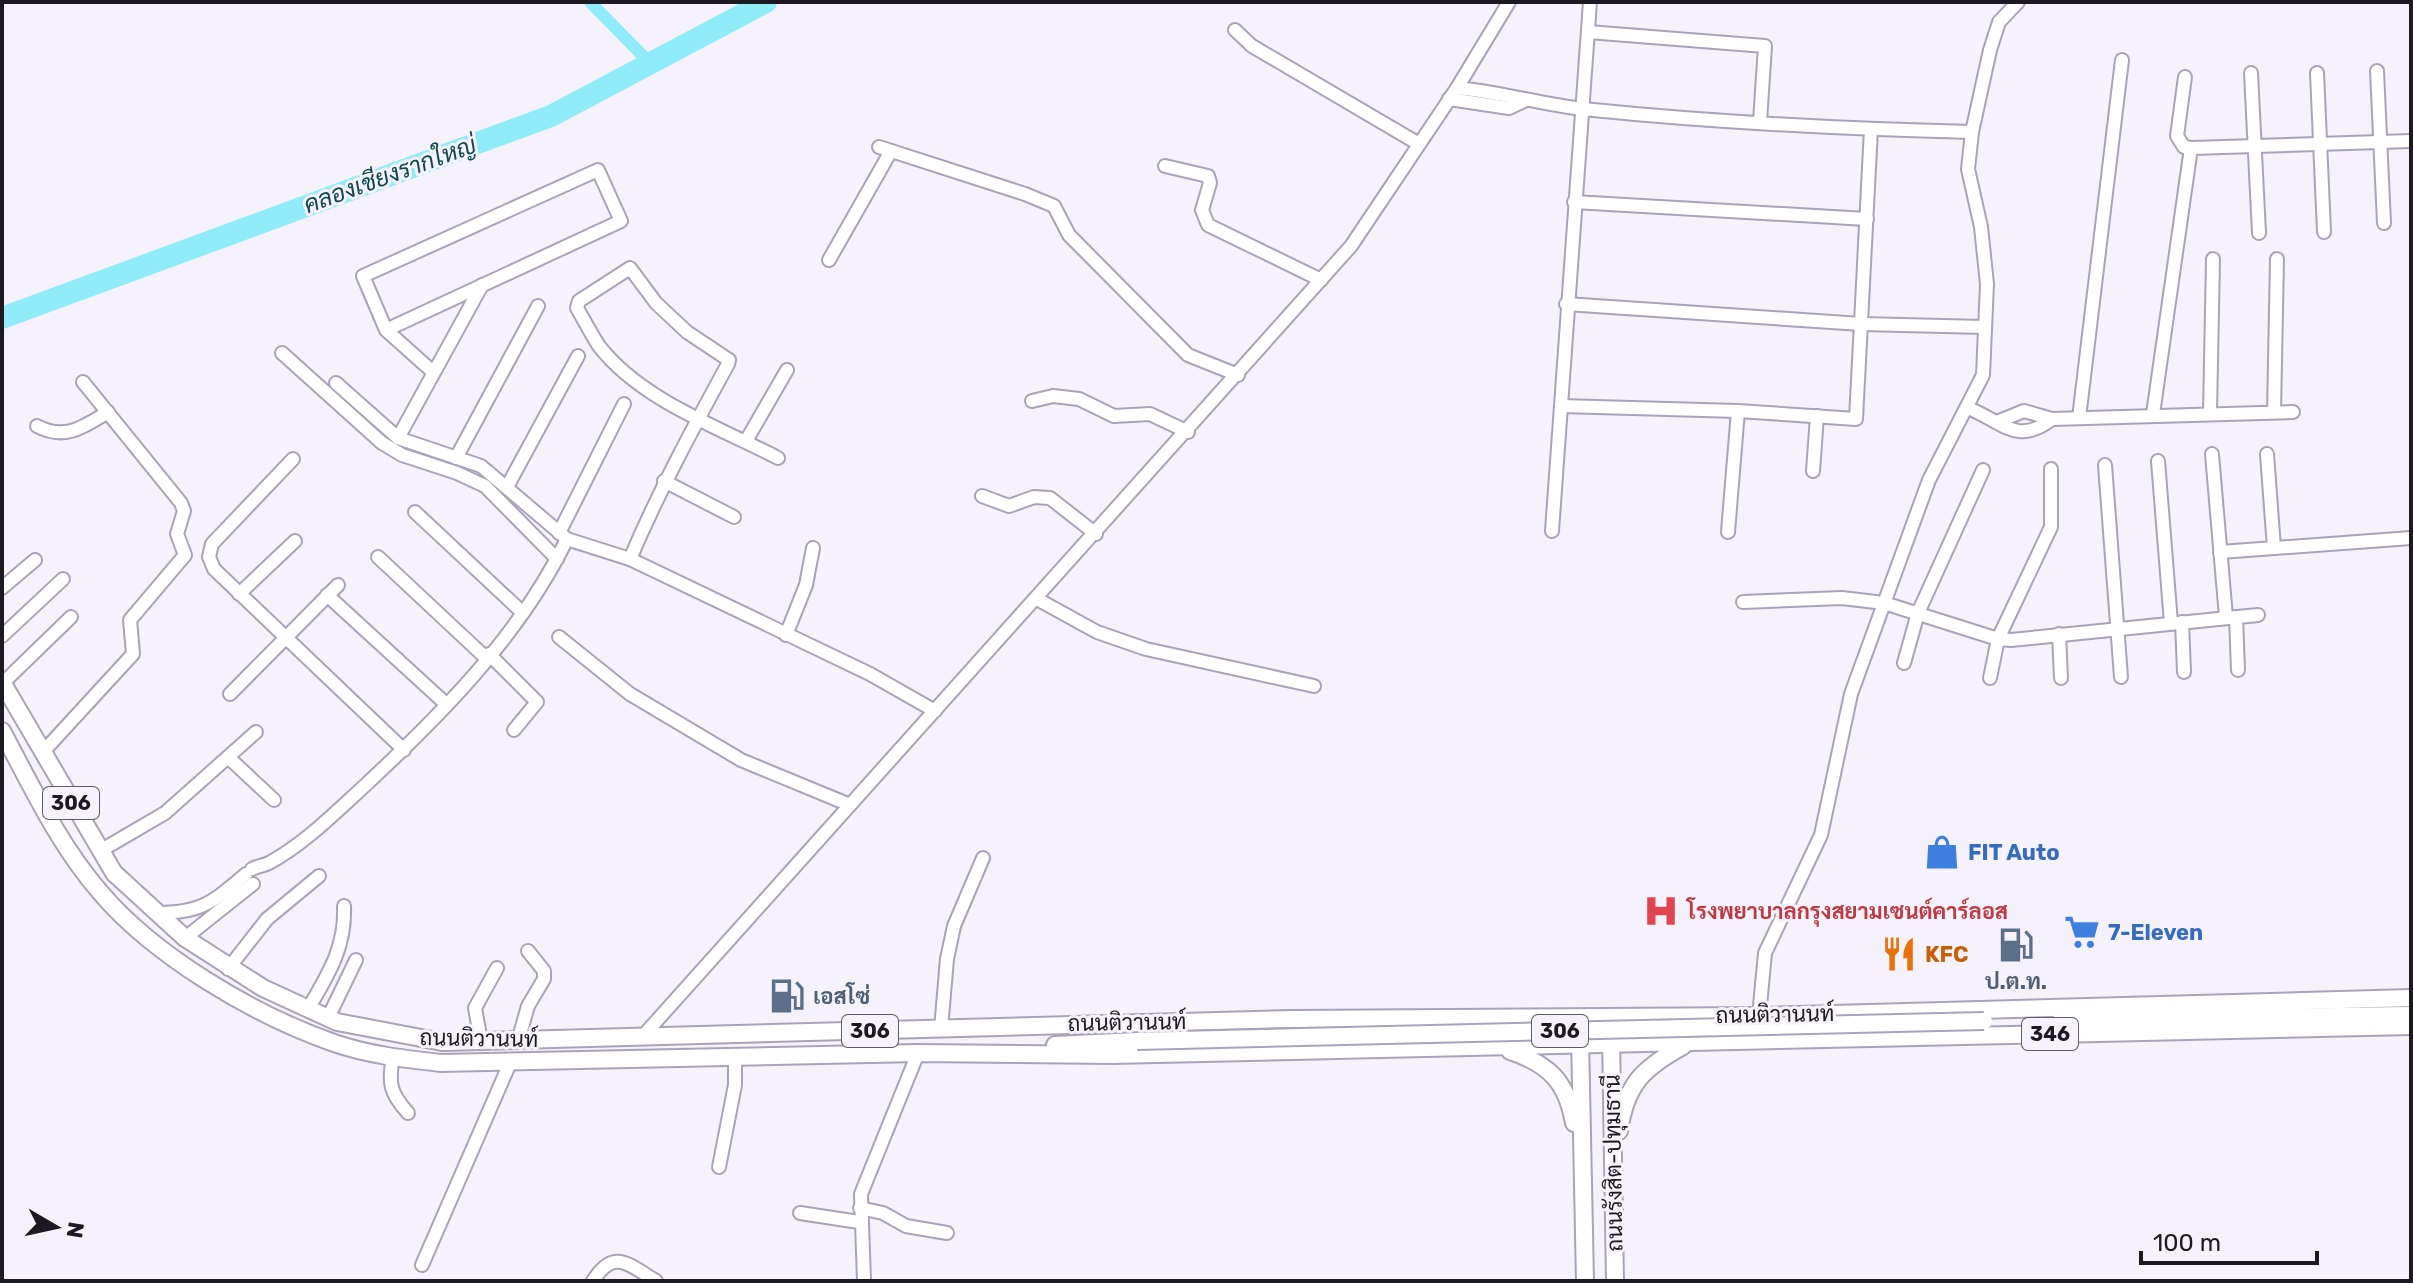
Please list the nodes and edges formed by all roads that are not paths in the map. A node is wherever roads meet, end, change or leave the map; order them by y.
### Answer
1 (1509, 2) edge
2 (1590, 2) edge
3 (2013, 3) edge
4 (1235, 30) dead end
5 (1588, 32) junction
6 (2122, 60) dead end
7 (2377, 71) dead end
8 (2251, 73) dead end
9 (2317, 73) dead end
10 (2185, 77) dead end
11 (1457, 88) junction
12 (1449, 99) junction
13 (1526, 100) junction
14 (1583, 109) junction
15 (1760, 121) junction
16 (1871, 129) junction
17 (1972, 132) junction
18 (2411, 141) edge
19 (2380, 143) junction
20 (1419, 144) junction
21 (2321, 145) junction
22 (2191, 148) junction
23 (2255, 149) junction
24 (1165, 166) dead end
25 (1574, 202) junction
26 (1867, 219) junction
27 (2384, 223) dead end
28 (2324, 232) dead end
29 (2259, 233) dead end
30 (2213, 259) dead end
31 (2277, 259) dead end
32 (829, 260) dead end
33 (1321, 280) junction
34 (482, 285) junction
35 (1566, 304) junction
36 (538, 306) dead end
37 (1861, 324) junction
38 (1984, 327) junction
39 (386, 330) junction
40 (282, 353) dead end
41 (578, 356) dead end
42 (787, 370) dead end
43 (433, 372) junction
44 (1238, 375) junction
45 (83, 382) dead end
46 (336, 383) dead end
47 (1032, 401) dead end
48 (624, 404) dead end
49 (1561, 406) junction
50 (1968, 408) junction
51 (1738, 411) junction
52 (108, 412) junction
53 (2274, 412) junction
54 (2293, 412) dead end
55 (2210, 413) junction
56 (2153, 414) junction
57 (1817, 416) junction
58 (699, 417) junction
59 (2079, 418) junction
60 (2052, 419) junction
61 (1999, 421) junction
62 (37, 426) dead end
63 (1188, 432) junction
64 (398, 438) junction
65 (746, 441) junction
66 (2212, 454) dead end
67 (2267, 454) dead end
68 (456, 458) junction
69 (778, 458) dead end
70 (293, 459) dead end
71 (2158, 461) dead end
72 (2105, 465) dead end
73 (2051, 469) dead end
74 (1983, 470) dead end
75 (1813, 471) dead end
76 (664, 481) junction
77 (507, 487) junction
78 (982, 496) dead end
79 (415, 512) dead end
80 (734, 517) dead end
81 (1552, 531) dead end
82 (1728, 532) dead end
83 (1096, 534) junction
84 (563, 536) junction
85 (2411, 538) edge
86 (295, 541) dead end
87 (813, 548) dead end
88 (2274, 548) junction
89 (2220, 552) junction
90 (378, 557) dead end
91 (557, 559) junction
92 (630, 559) junction
93 (35, 560) dead end
94 (63, 579) dead end
95 (338, 585) dead end
96 (2, 588) edge
97 (239, 594) junction
98 (327, 595) junction
99 (1037, 599) junction
100 (1743, 602) dead end
101 (1884, 603) junction
102 (523, 613) junction
103 (1918, 613) junction
104 (2258, 615) dead end
105 (71, 617) dead end
106 (2231, 617) junction
107 (2176, 622) junction
108 (2118, 628) junction
109 (2059, 634) junction
110 (786, 635) junction
111 (2, 636) edge
112 (283, 637) junction
113 (559, 637) dead end
114 (1998, 639) junction
115 (487, 656) junction
116 (1904, 663) dead end
117 (2238, 670) dead end
118 (2184, 672) dead end
119 (2121, 677) dead end
120 (1990, 678) dead end
121 (2061, 678) dead end
122 (2, 682) edge
123 (1314, 686) dead end
124 (230, 694) dead end
125 (446, 704) junction
126 (935, 711) junction
127 (514, 730) dead end
128 (2, 731) edge
129 (256, 732) dead end
130 (404, 750) junction
131 (42, 753) junction
132 (229, 758) junction
133 (274, 800) dead end
134 (850, 805) junction
135 (100, 851) junction
136 (983, 858) dead end
137 (319, 876) dead end
138 (228, 897) junction
139 (344, 906) dead end
140 (156, 913) junction
141 (185, 938) junction
142 (528, 951) dead end
143 (356, 960) dead end
144 (497, 968) dead end
145 (228, 969) junction
146 (2411, 998) edge
147 (308, 1009) junction
148 (1610, 1014) junction
149 (2411, 1015) edge
150 (1580, 1016) junction
151 (1759, 1016) junction
152 (328, 1018) junction
153 (1430, 1018) junction
154 (2411, 1026) edge
155 (941, 1029) junction
156 (643, 1036) junction
157 (481, 1041) junction
158 (518, 1041) junction
159 (1775, 1041) junction
160 (1688, 1044) junction
161 (1580, 1045) junction
162 (1611, 1045) junction
163 (1499, 1047) junction
164 (1431, 1048) junction
165 (918, 1053) junction
166 (393, 1057) junction
167 (735, 1057) junction
168 (510, 1063) junction
169 (408, 1113) dead end
170 (719, 1167) dead end
171 (1583, 1184) junction
172 (1612, 1187) junction
173 (860, 1208) junction
174 (800, 1213) dead end
175 (859, 1222) junction
176 (947, 1233) dead end
177 (422, 1265) dead end
178 (593, 1281) edge
179 (656, 1281) edge
180 (864, 1281) edge
181 (1585, 1281) edge
182 (1615, 1281) edge

1 - 11 street
2 - 5 street
3 - 17 street
4 - 20 street
5 - 14 street
5 - 15 street
6 - 59 street
7 - 19 street
8 - 23 street
9 - 21 street
10 - 22 street
11 - 12 street
11 - 13 street
12 - 13 street
12 - 20 street
13 - 14 street
14 - 15 street
14 - 25 street
15 - 16 street
16 - 17 street
16 - 26 street
17 - 38 street
18 - 19 street
19 - 21 street
19 - 27 street
20 - 33 street
21 - 23 street
21 - 28 street
22 - 23 street
22 - 56 street
23 - 29 street
24 - 33 street
25 - 26 street
25 - 35 street
26 - 37 street
30 - 55 street
31 - 53 street
32 - 44 street
33 - 44 street
34 - 39 street
34 - 39 street
34 - 43 street
35 - 37 street
35 - 49 street
36 - 68 street
37 - 38 street
37 - 57 street
38 - 50 street
39 - 43 street
40 - 91 street
41 - 77 street
42 - 65 street
43 - 64 street
44 - 63 street
45 - 52 street
46 - 64 street
47 - 63 street
48 - 84 street
49 - 51 street
49 - 81 street
50 - 61 street
50 - 101 street
51 - 57 street
51 - 82 street
52 - 62 street
52 - 131 street
53 - 54 street
53 - 55 street
55 - 56 street
56 - 59 street
57 - 75 street
58 - 58 street
58 - 65 street
58 - 76 street
59 - 60 street
60 - 61 street
60 - 61 street
63 - 83 street
64 - 68 street
65 - 69 street
66 - 89 street
67 - 88 street
68 - 77 street
70 - 97 street
71 - 107 street
72 - 108 street
73 - 114 street
74 - 103 street
76 - 80 street
76 - 92 street
77 - 84 street
78 - 83 street
79 - 102 street
83 - 99 street
84 - 91 street
84 - 92 street
85 - 88 street
86 - 97 street
87 - 110 street
88 - 89 street
89 - 106 street
90 - 115 street
91 - 102 street
92 - 110 street
93 - 96 street
94 - 111 street
95 - 98 street
97 - 112 street
98 - 112 street
98 - 125 street
99 - 123 street
99 - 126 street
100 - 101 street
101 - 103 street
101 - 151 street
102 - 115 street
103 - 114 street
103 - 116 street
104 - 106 street
105 - 122 street
106 - 107 street
106 - 117 street
107 - 108 street
107 - 118 street
108 - 109 street
108 - 119 street
109 - 114 street
109 - 121 street
110 - 126 street
112 - 124 street
112 - 130 street
113 - 134 street
114 - 120 street
115 - 125 street
115 - 127 street
122 - 131 main road, ถนนติวานนท์ / 306
125 - 130 street
126 - 134 street
128 - 166 main road, ถนนติวานนท์ / 306
129 - 132 street
130 - 138 street
131 - 135 main road, ถนนติวานนท์ / 306
132 - 133 street
132 - 135 street
134 - 156 street
135 - 140 main road, ถนนติวานนท์ / 306
136 - 155 street
137 - 145 street
138 - 140 street
138 - 141 street
139 - 147 street
140 - 141 main road, ถนนติวานนท์ / 306
141 - 145 main road, ถนนติวานนท์ / 306
142 - 158 street
143 - 152 street
144 - 157 street
145 - 147 main road, ถนนติวานนท์ / 306
146 - 151 main road, ถนนติวานนท์ / 346
147 - 152 main road, ถนนติวานนท์ / 306
148 - 150 main road, ถนนติวานนท์ / 346
148 - 151 main road, ถนนติวานนท์ / 346
148 - 162 main road, ถนนรังสิต-ปทุมธานี
149 - 165 main road, 306, bridge
150 - 153 main road, ถนนติวานนท์ / 306
150 - 161 main road, ถนนรังสิต-ปทุมธานี
151 - 159 main road
152 - 157 main road, ถนนติวานนท์ / 306
153 - 155 main road, ถนนติวานนท์ / 306
153 - 164 main road
154 - 159 main road, ถนนติวานนท์ / 346
155 - 156 main road, ถนนติวานนท์ / 306
156 - 158 main road, ถนนติวานนท์ / 306
157 - 158 main road, ถนนติวานนท์ / 306
159 - 160 main road, ถนนติวานนท์ / 346
160 - 162 main road, ถนนติวานนท์ / 346
160 - 172 main road
161 - 162 main road, ถนนติวานนท์ / 346
161 - 163 main road, ถนนติวานนท์ / 306
161 - 171 main road, ถนนรังสิต-ปทุมธานี
162 - 172 main road, ถนนรังสิต-ปทุมธานี
163 - 164 main road, ถนนติวานนท์ / 306
163 - 171 main road, 306
164 - 165 main road, ถนนติวานนท์ / 306
165 - 167 main road, ถนนติวานนท์ / 306
165 - 173 street
166 - 168 main road, ถนนติวานนท์ / 306
166 - 169 street
167 - 168 main road, ถนนติวานนท์ / 306
167 - 170 street
168 - 177 street
171 - 181 main road, ถนนรังสิต-ปทุมธานี
172 - 182 main road, ถนนรังสิต-ปทุมธานี
173 - 175 street
173 - 176 street
174 - 175 street
175 - 180 street
178 - 179 street

